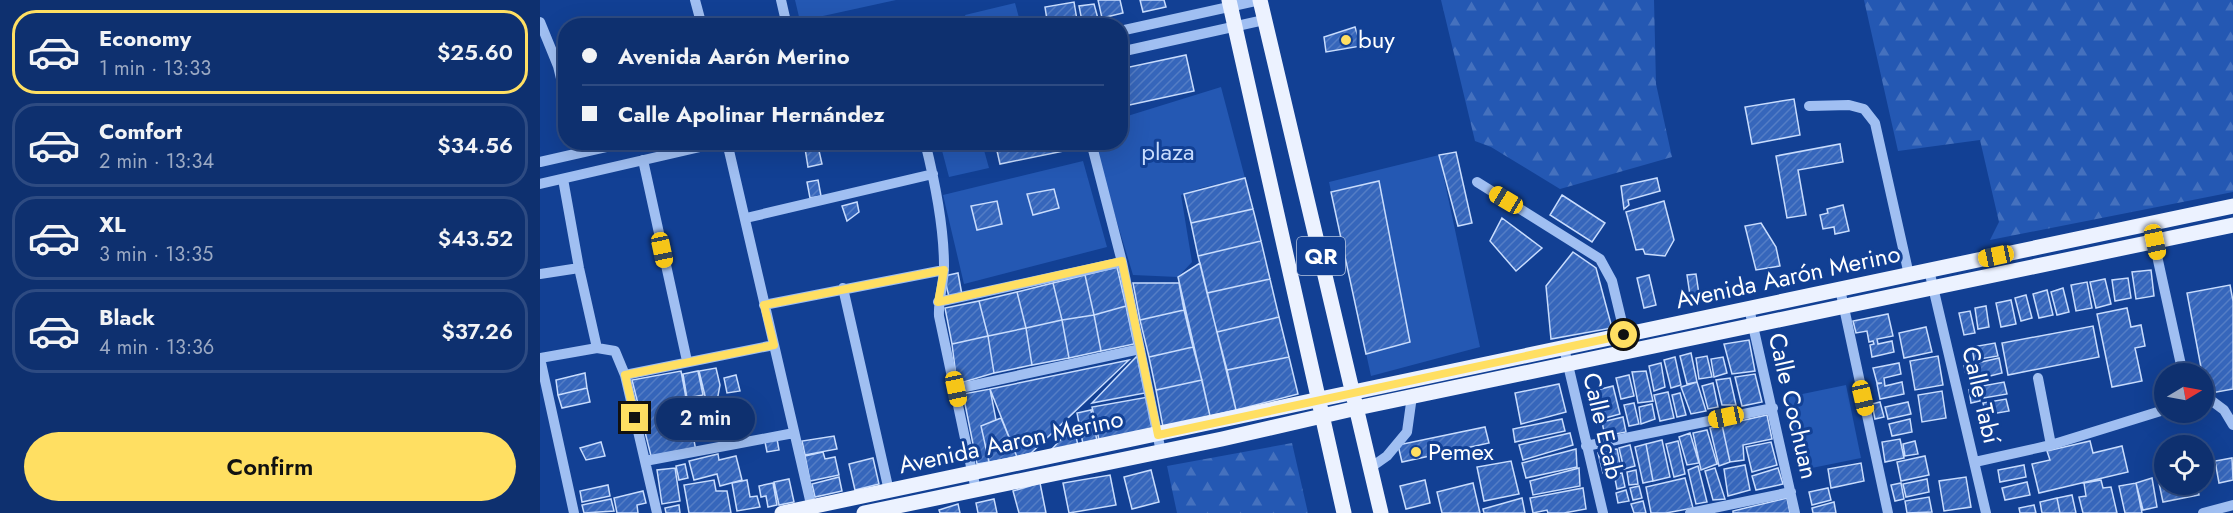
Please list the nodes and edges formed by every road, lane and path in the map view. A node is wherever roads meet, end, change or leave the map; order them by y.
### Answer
1 (695, 0) edge
2 (781, 0) edge
3 (1260, 0) edge
4 (1230, 3) edge
5 (700, 18) edge
6 (785, 18) edge
7 (1264, 20) junction
8 (540, 22) edge
9 (1236, 26) junction
10 (1128, 29) edge
11 (1128, 50) edge
12 (558, 57) edge
13 (1809, 106) dead end
14 (572, 150) edge
15 (687, 150) edge
16 (729, 150) edge
17 (927, 150) edge
18 (1093, 150) edge
19 (643, 160) junction
20 (540, 162) edge
21 (933, 174) junction
22 (563, 178) junction
23 (1477, 182) dead end
24 (540, 184) edge
25 (2233, 206) edge
26 (746, 218) junction
27 (2150, 224) junction
28 (2233, 225) edge
29 (2155, 242) junction
30 (1122, 261) junction
31 (579, 268) junction
32 (944, 270) junction
33 (1929, 270) junction
34 (540, 274) edge
35 (1909, 275) junction
36 (843, 288) junction
37 (1934, 288) junction
38 (1840, 289) junction
39 (938, 302) junction
40 (764, 305) junction
41 (1842, 307) junction
42 (1749, 308) junction
43 (1753, 325) junction
44 (1624, 335) junction
45 (774, 345) junction
46 (597, 348) junction
47 (1564, 348) junction
48 (1140, 349) junction
49 (540, 358) edge
50 (687, 361) junction
51 (2180, 363) edge
52 (1567, 364) junction
53 (625, 375) junction
54 (2038, 378) dead end
55 (956, 389) junction
56 (1353, 392) junction
57 (1412, 396) junction
58 (1318, 401) junction
59 (2214, 402) edge
60 (1357, 408) junction
61 (1773, 408) junction
62 (2154, 413) edge
63 (1321, 417) junction
64 (1218, 422) junction
65 (2233, 425) edge
66 (794, 433) junction
67 (1158, 435) junction
68 (1222, 440) junction
69 (2051, 445) junction
70 (1586, 446) junction
71 (1161, 452) junction
72 (645, 461) junction
73 (1975, 462) junction
74 (1370, 468) junction
75 (974, 473) junction
76 (976, 490) junction
77 (890, 491) junction
78 (1791, 492) junction
79 (2233, 505) edge
80 (812, 510) edge
81 (1378, 511) edge
82 (574, 513) edge
83 (657, 513) edge
84 (782, 513) edge
85 (864, 513) edge
86 (1344, 513) edge
87 (1603, 513) edge
88 (1690, 513) edge
89 (1795, 513) edge
90 (1888, 513) edge
91 (1986, 513) edge
92 (2204, 513) edge

1 - 5 street
2 - 6 street
3 - 4 street
3 - 7 main road, QR
4 - 9 main road, QR
4 - 10 street
7 - 9 street
7 - 56 main road, QR
8 - 12 street
9 - 11 street
9 - 58 main road, QR
13 - 35 street
14 - 20 street
15 - 19 street
16 - 26 street
17 - 21 street
18 - 30 street
19 - 22 street
19 - 50 street
21 - 26 street
21 - 32 street
22 - 24 street
22 - 31 street
23 - 44 street
25 - 27 main road, Avenida Aarón Merino
26 - 40 street
27 - 29 street
27 - 33 main road, Avenida Aarón Merino
28 - 29 main road, Avenida Aarón Merino
29 - 37 main road, Avenida Aarón Merino
29 - 51 street
30 - 39 street
30 - 48 street
31 - 34 street
31 - 46 street
32 - 36 street
32 - 39 street
33 - 35 main road, Avenida Aarón Merino
33 - 37 street, Calle Tabí
35 - 38 main road, Avenida Aarón Merino
36 - 40 street
36 - 77 street
37 - 41 main road, Avenida Aarón Merino
37 - 73 street, Calle Tabí
38 - 41 street
38 - 42 main road, Avenida Aarón Merino
39 - 55 street
40 - 45 street
41 - 43 main road, Avenida Aarón Merino
41 - 90 street
42 - 43 street, Calle Cochuan
42 - 44 main road, Avenida Aarón Merino
43 - 52 main road, Avenida Aarón Merino
43 - 61 street, Calle Cochuan
44 - 47 main road, Avenida Aarón Merino
45 - 50 street
45 - 66 street
46 - 49 street
46 - 53 street
47 - 52 street, Calle Ecab
47 - 56 main road, Avenida Aarón Merino
48 - 55 street
48 - 67 street
49 - 82 street
50 - 53 street
52 - 57 main road, Avenida Aarón Merino
52 - 70 street, Calle Ecab
53 - 72 street
54 - 69 street
55 - 75 street
56 - 58 main road, Avenida Aaron Merino
56 - 60 main road, QR
57 - 60 main road, Avenida Aarón Merino
57 - 74 street
58 - 63 main road, QR
58 - 64 main road, Avenida Aaron Merino
59 - 65 street
60 - 63 main road, Avenida Aaron Merino
60 - 74 main road, QR
61 - 70 street
61 - 78 street, Calle Cochuan
62 - 69 street
63 - 68 main road, Avenida Aaron Merino
63 - 86 main road, QR
64 - 67 main road, Avenida Aaron Merino
64 - 68 street
66 - 72 street
66 - 80 street
67 - 71 street
67 - 75 main road, Avenida Aaron Merino
68 - 71 main road, Avenida Aaron Merino
69 - 73 street
70 - 87 street, Calle Ecab
71 - 76 main road, Avenida Aaron Merino
72 - 83 street
73 - 91 street, Calle Tabí
74 - 81 main road, QR
75 - 76 street
75 - 77 main road, Avenida Aaron Merino
76 - 85 main road, Avenida Aaron Merino
77 - 80 main road, Avenida Aaron Merino
78 - 88 street
78 - 89 street, Calle Cochuan
79 - 92 street
80 - 84 main road, Avenida Aaron Merino

